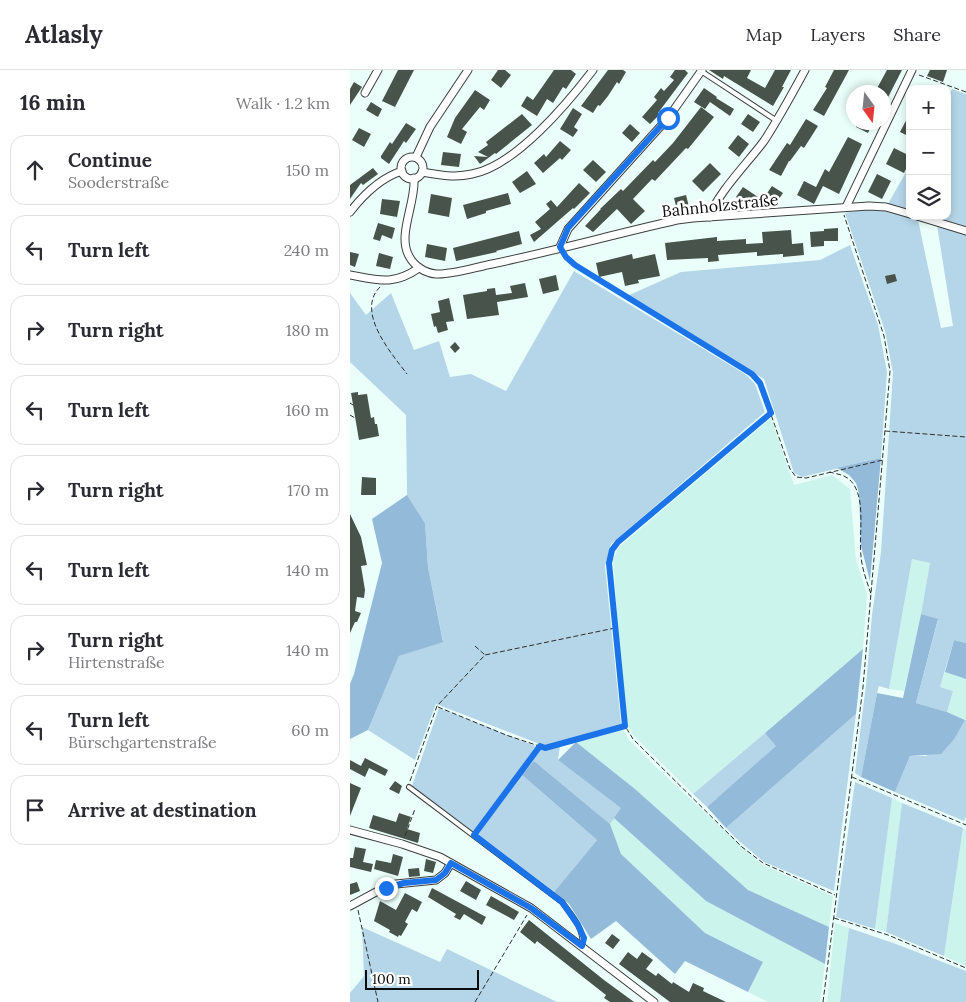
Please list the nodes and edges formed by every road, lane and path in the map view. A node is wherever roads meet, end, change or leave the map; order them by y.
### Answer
1 (378, 70) edge
2 (468, 70) edge
3 (593, 70) edge
4 (701, 70) edge
5 (806, 70) edge
6 (912, 71) edge
7 (966, 92) edge
8 (365, 93) dead end
9 (777, 121) junction
10 (416, 157) junction
11 (402, 171) junction
12 (422, 172) junction
13 (414, 178) junction
14 (846, 207) junction
15 (350, 212) edge
16 (906, 213) edge
17 (710, 217) junction
18 (930, 220) edge
19 (966, 231) edge
20 (560, 247) junction
21 (419, 268) junction
22 (350, 275) edge
23 (391, 281) junction
24 (407, 374) dead end
25 (350, 403) edge
26 (353, 405) dead end
27 (771, 413) junction
28 (350, 415) edge
29 (355, 418) dead end
30 (885, 431) junction
31 (966, 437) edge
32 (883, 460) junction
33 (828, 472) junction
34 (871, 596) junction
35 (615, 628) junction
36 (475, 646) dead end
37 (485, 655) junction
38 (437, 706) junction
39 (625, 726) junction
40 (540, 746) junction
41 (852, 777) junction
42 (409, 787) joint
43 (415, 809) dead end
44 (966, 825) edge
45 (350, 830) edge
46 (474, 835) junction
47 (402, 844) junction
48 (451, 863) junction
49 (835, 896) junction
50 (353, 904) edge
51 (531, 908) junction
52 (833, 918) junction
53 (582, 946) junction
54 (966, 968) edge
55 (378, 1002) edge
56 (475, 1002) edge
57 (654, 1002) edge
58 (823, 1002) edge

1 - 8 street
2 - 10 street
3 - 12 street
4 - 9 lane
4 - 20 street
5 - 9 street
6 - 7 path
6 - 14 street
9 - 17 street
10 - 11 street
10 - 12 street
11 - 13 street
11 - 15 street
12 - 13 street
13 - 21 street
14 - 16 street, Bahnholzstraße
14 - 17 street, Bahnholzstraße
14 - 30 path
17 - 20 street, Bahnholzstraße
18 - 19 street
20 - 21 street, Bahnholzstraße
20 - 27 path
21 - 23 street
22 - 23 street
23 - 24 path
25 - 26 path
27 - 33 path
27 - 35 path
28 - 29 path
30 - 31 path
30 - 32 path
32 - 33 path
32 - 34 path
33 - 34 path
34 - 41 path
35 - 37 path
35 - 39 path
36 - 37 path
37 - 38 path
38 - 40 path
38 - 42 path
39 - 40 path
39 - 49 path
40 - 46 path
41 - 44 path
41 - 49 path
42 - 46 lane
43 - 47 path
45 - 47 street
46 - 53 lane
47 - 48 street
48 - 50 street
48 - 51 street
49 - 52 path
50 - 55 path
51 - 53 street
51 - 56 path
52 - 54 path
52 - 58 path
53 - 57 street

